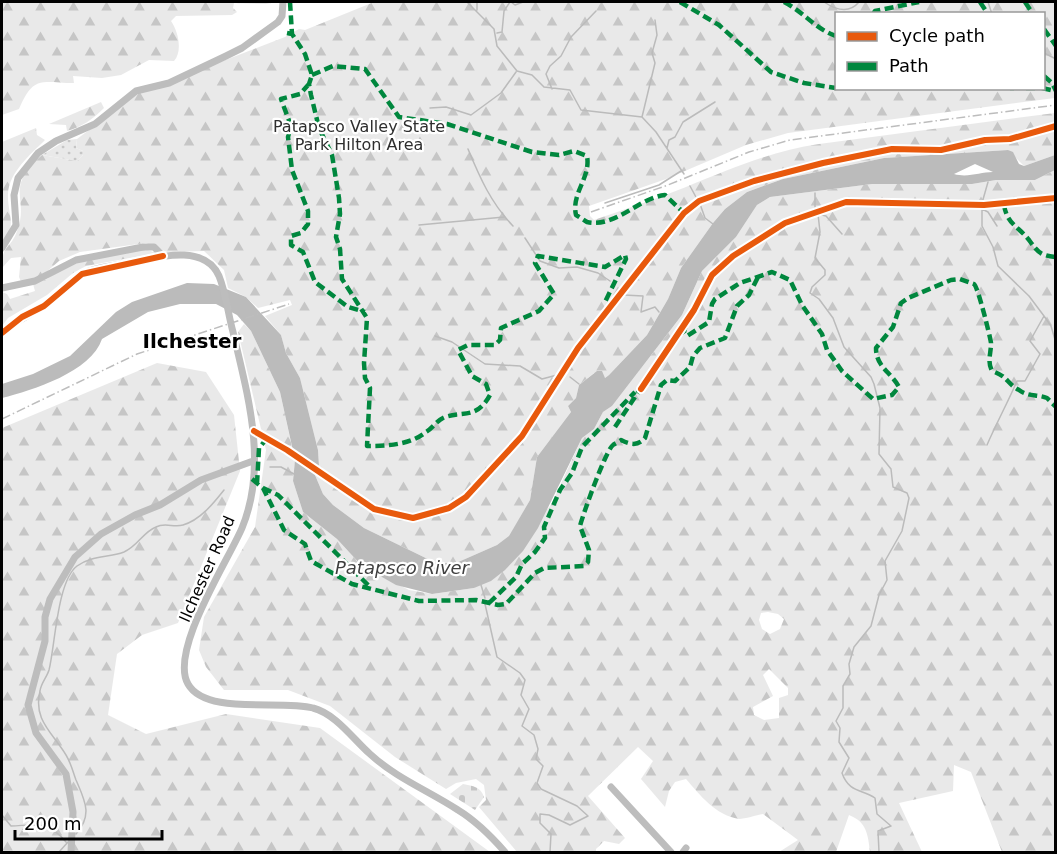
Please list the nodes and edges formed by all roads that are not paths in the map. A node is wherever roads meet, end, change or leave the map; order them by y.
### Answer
1 (283, 2) edge
2 (2, 248) edge
3 (163, 256) junction
4 (2, 288) edge
5 (2, 333) edge
6 (253, 461) junction
7 (611, 787) dead end
8 (71, 848) edge
9 (505, 852) edge
10 (671, 852) edge

1 - 2 street
3 - 4 street
3 - 5 street
3 - 6 street, Ilchester Road
6 - 8 street
6 - 9 street, Ilchester Road
7 - 10 street

